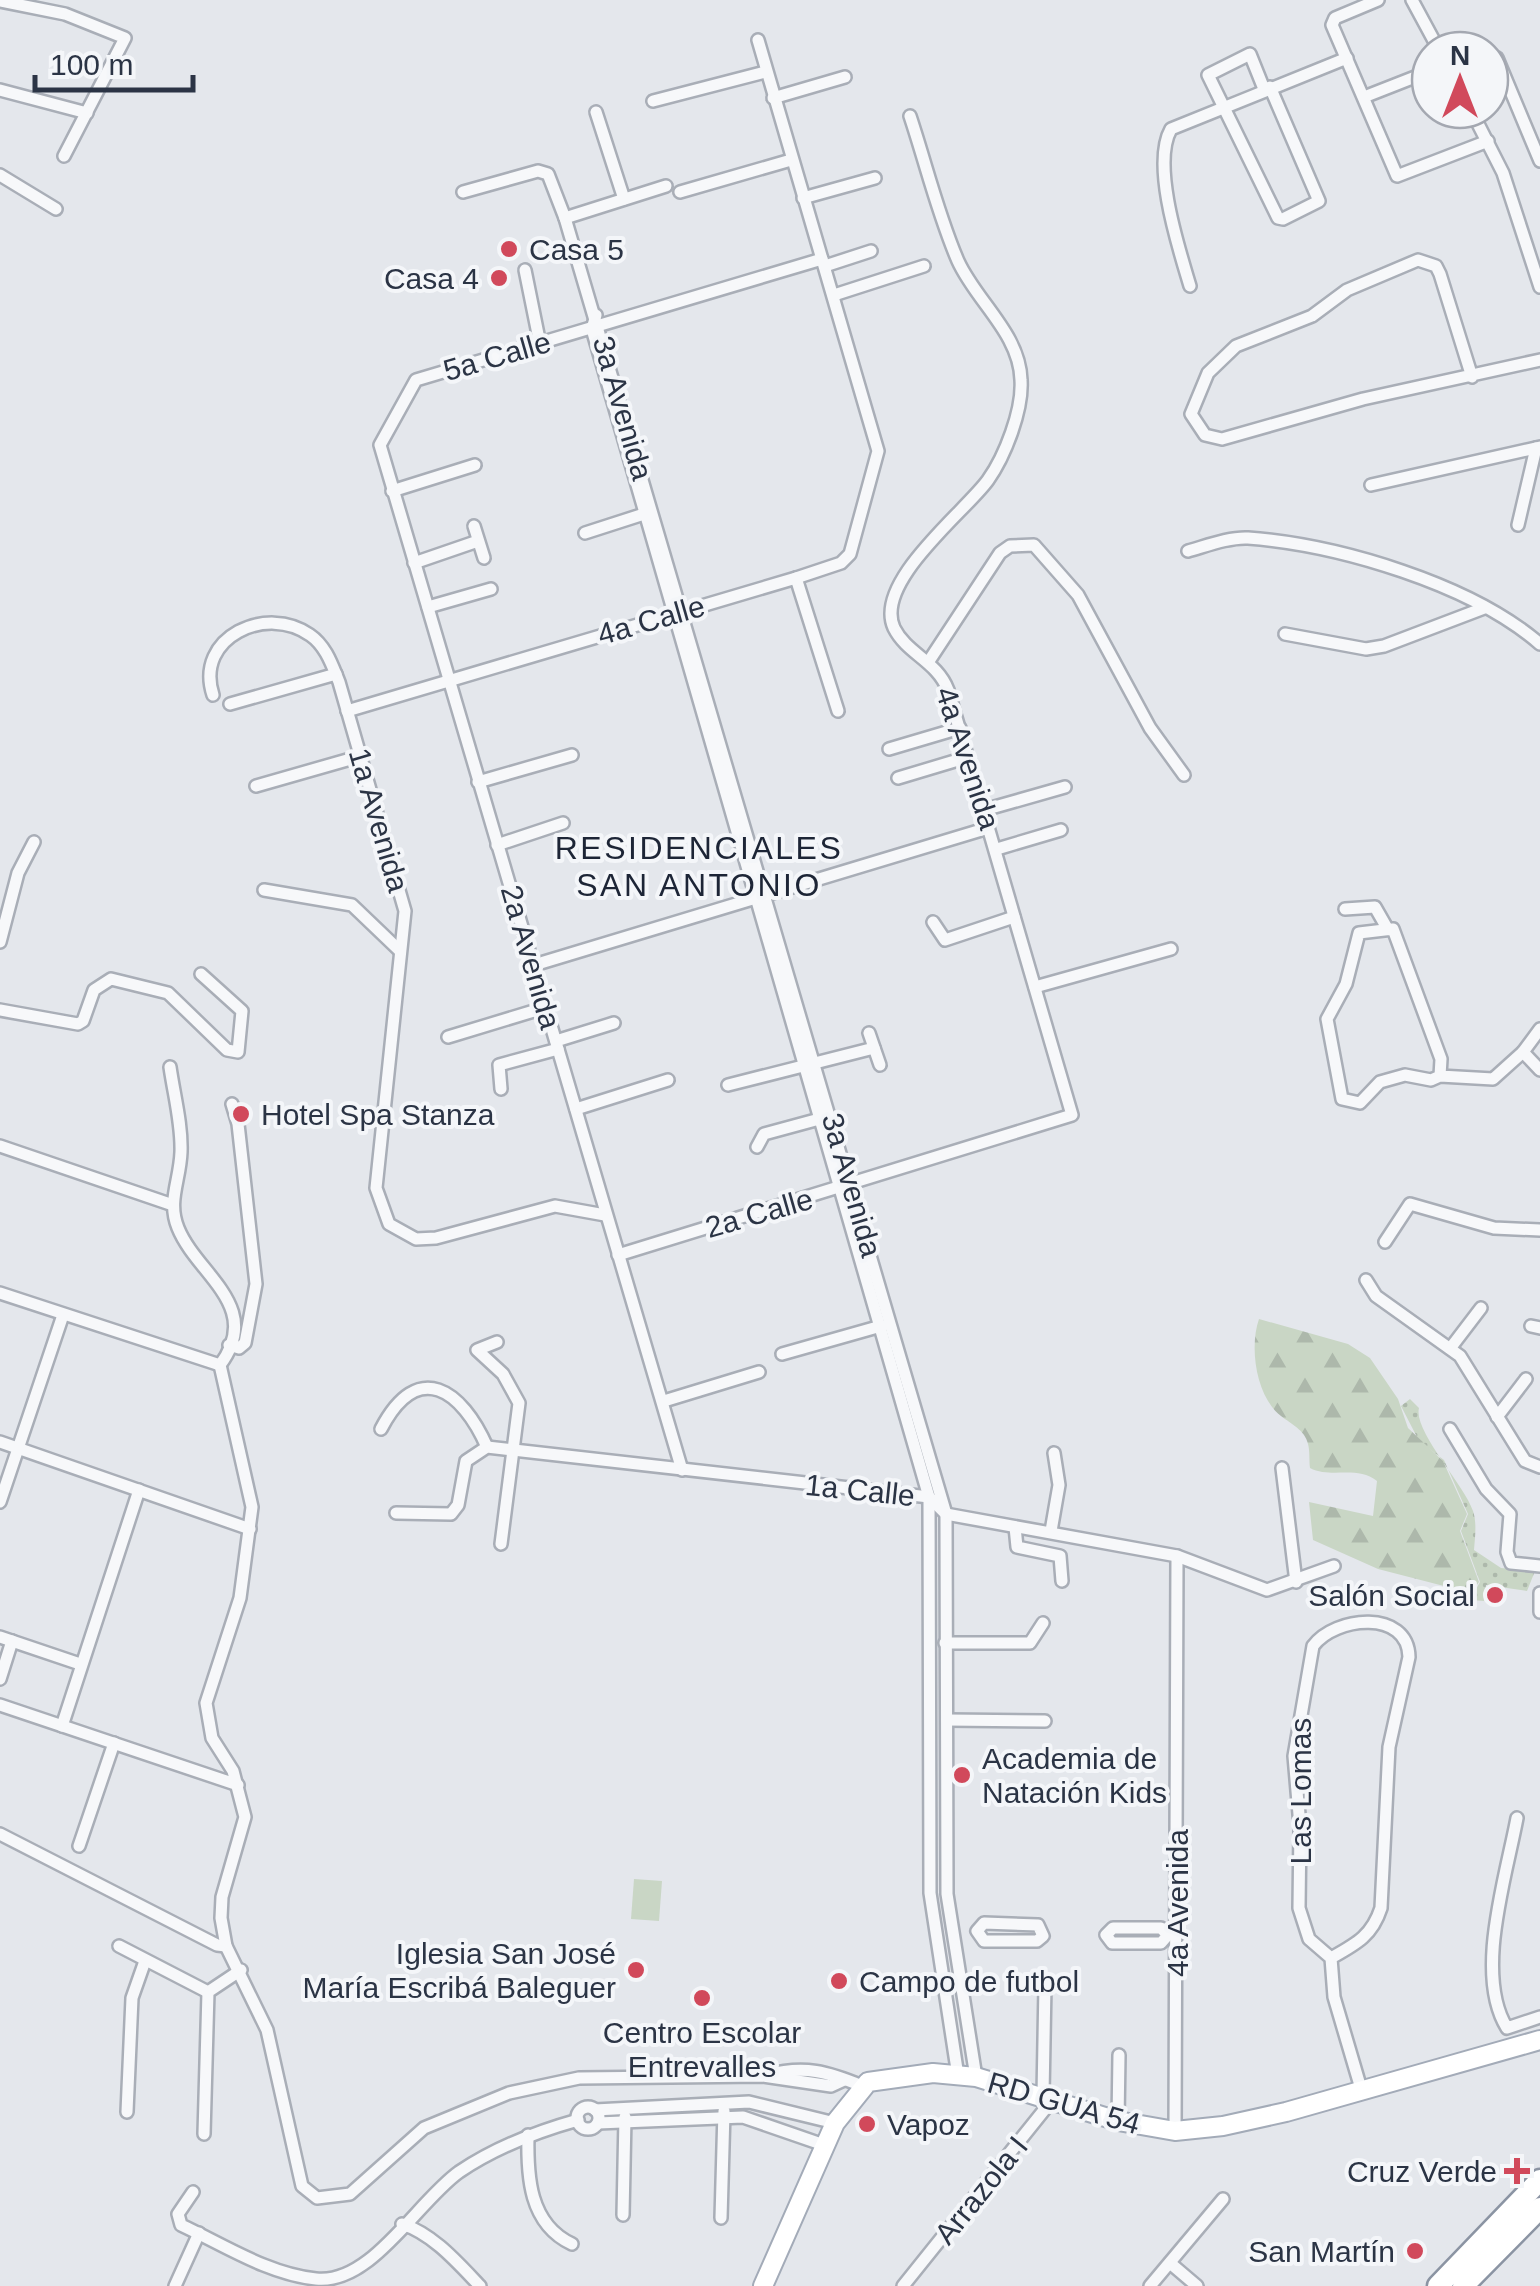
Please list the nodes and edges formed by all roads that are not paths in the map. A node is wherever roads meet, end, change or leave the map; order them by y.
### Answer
1 (1378, 0) edge
2 (1412, 0) edge
3 (0, 1) edge
4 (1428, 30) edge
5 (758, 40) dead end
6 (1348, 58) junction
7 (765, 72) junction
8 (844, 77) dead end
9 (1410, 79) edge
10 (1267, 88) junction
11 (1510, 89) edge
12 (0, 90) edge
13 (1364, 97) junction
14 (773, 98) junction
15 (653, 101) dead end
16 (1220, 106) junction
17 (596, 112) dead end
18 (87, 113) junction
19 (910, 116) dead end
20 (1482, 130) edge
21 (1488, 140) junction
22 (64, 156) dead end
23 (791, 160) junction
24 (1540, 161) edge
25 (0, 175) edge
26 (875, 178) dead end
27 (666, 186) dead end
28 (463, 192) dead end
29 (680, 192) dead end
30 (804, 198) junction
31 (624, 199) junction
32 (56, 208) dead end
33 (565, 218) junction
34 (871, 251) dead end
35 (824, 263) junction
36 (924, 266) dead end
37 (525, 270) dead end
38 (1190, 286) dead end
39 (1540, 287) edge
40 (834, 294) junction
41 (596, 324) junction
42 (540, 344) junction
43 (1540, 360) edge
44 (1472, 377) junction
45 (380, 444) joint
46 (1538, 448) edge
47 (475, 465) dead end
48 (1371, 485) dead end
49 (392, 492) junction
50 (644, 514) junction
51 (1518, 525) dead end
52 (474, 526) dead end
53 (585, 532) dead end
54 (478, 541) junction
55 (1188, 551) dead end
56 (484, 558) dead end
57 (414, 563) junction
58 (796, 578) junction
59 (491, 588) dead end
60 (428, 607) junction
61 (1484, 608) junction
62 (679, 612) junction
63 (1285, 634) dead end
64 (1540, 644) edge
65 (930, 662) junction
66 (336, 674) junction
67 (449, 680) junction
68 (213, 695) dead end
69 (230, 704) dead end
70 (347, 711) junction
71 (838, 711) dead end
72 (960, 728) junction
73 (888, 749) dead end
74 (572, 755) dead end
75 (361, 756) junction
76 (968, 757) junction
77 (1184, 775) dead end
78 (898, 778) dead end
79 (478, 782) junction
80 (256, 786) dead end
81 (1065, 787) dead end
82 (984, 810) junction
83 (563, 823) dead end
84 (988, 828) junction
85 (1061, 830) dead end
86 (34, 842) dead end
87 (498, 845) junction
88 (998, 849) junction
89 (264, 890) dead end
90 (762, 898) junction
91 (1345, 909) dead end
92 (1014, 917) junction
93 (933, 922) dead end
94 (1386, 928) junction
95 (0, 942) edge
96 (1171, 949) dead end
97 (400, 950) junction
98 (534, 965) junction
99 (202, 974) dead end
100 (1034, 987) junction
101 (547, 1007) junction
102 (0, 1010) edge
103 (614, 1023) dead end
104 (1540, 1030) edge
105 (869, 1032) dead end
106 (448, 1037) dead end
107 (557, 1045) junction
108 (874, 1048) junction
109 (1523, 1052) junction
110 (810, 1064) junction
111 (880, 1064) dead end
112 (170, 1067) dead end
113 (1540, 1070) edge
114 (1440, 1076) junction
115 (668, 1080) dead end
116 (728, 1085) dead end
117 (500, 1089) dead end
118 (232, 1104) dead end
119 (576, 1109) junction
120 (1072, 1115) joint
121 (826, 1118) junction
122 (0, 1146) edge
123 (757, 1147) dead end
124 (847, 1188) junction
125 (170, 1204) junction
126 (605, 1216) junction
127 (1540, 1230) edge
128 (1385, 1242) dead end
129 (618, 1255) junction
130 (1366, 1280) dead end
131 (0, 1293) edge
132 (1482, 1308) dead end
133 (63, 1315) junction
134 (881, 1326) junction
135 (497, 1342) dead end
136 (229, 1345) junction
137 (1452, 1346) junction
138 (782, 1354) dead end
139 (220, 1366) junction
140 (759, 1372) dead end
141 (1526, 1379) dead end
142 (664, 1401) junction
143 (1497, 1417) junction
144 (381, 1429) dead end
145 (1450, 1429) dead end
146 (0, 1442) edge
147 (488, 1447) junction
148 (18, 1448) junction
149 (512, 1452) junction
150 (1054, 1454) dead end
151 (926, 1465) junction
152 (1540, 1467) edge
153 (1282, 1468) dead end
154 (682, 1470) junction
155 (139, 1490) junction
156 (930, 1498) junction
157 (0, 1502) edge
158 (396, 1514) dead end
159 (946, 1514) junction
160 (1015, 1527) junction
161 (250, 1529) junction
162 (1051, 1531) junction
163 (501, 1544) dead end
164 (1177, 1556) junction
165 (1334, 1566) dead end
166 (1540, 1566) edge
167 (1062, 1581) dead end
168 (1296, 1582) junction
169 (1540, 1594) edge
170 (1540, 1612) edge
171 (1043, 1624) dead end
172 (6, 1639) edge
173 (945, 1643) junction
174 (80, 1664) junction
175 (0, 1679) edge
176 (0, 1705) edge
177 (947, 1720) junction
178 (1044, 1721) dead end
179 (62, 1726) junction
180 (114, 1743) junction
181 (238, 1785) junction
182 (1517, 1818) dead end
183 (0, 1834) edge
184 (79, 1846) dead end
185 (976, 1932) junction
186 (952, 1934) junction
187 (119, 1946) dead end
188 (226, 1946) junction
189 (1332, 1958) junction
190 (145, 1961) junction
191 (241, 1970) junction
192 (1046, 1985) dead end
193 (208, 1992) junction
194 (1540, 2017) edge
195 (1540, 2040) edge
196 (1119, 2055) dead end
197 (1176, 2057) junction
198 (967, 2076) junction
199 (862, 2086) junction
200 (1362, 2092) junction
201 (1048, 2097) junction
202 (724, 2102) junction
203 (127, 2112) dead end
204 (626, 2114) junction
205 (723, 2116) junction
206 (1118, 2121) junction
207 (835, 2123) junction
208 (1231, 2124) junction
209 (1175, 2130) junction
210 (204, 2134) dead end
211 (528, 2135) junction
212 (824, 2145) junction
213 (1540, 2177) edge
214 (194, 2192) dead end
215 (1223, 2200) dead end
216 (1530, 2213) edge
217 (623, 2215) dead end
218 (721, 2218) dead end
219 (402, 2224) junction
220 (200, 2233) junction
221 (572, 2244) dead end
222 (1170, 2263) junction
223 (1461, 2276) edge
224 (319, 2283) edge
225 (909, 2284) edge
226 (175, 2286) edge
227 (480, 2286) edge
228 (763, 2286) edge
229 (1150, 2286) edge
230 (1197, 2286) edge
231 (1442, 2286) edge

1 - 6 street
2 - 4 street
3 - 18 street
5 - 7 street
6 - 10 street
6 - 13 street
7 - 14 street
7 - 15 street
8 - 14 street
9 - 13 street
10 - 16 street
10 - 16 street
10 - 16 street
11 - 24 street
12 - 18 street
13 - 21 street
14 - 23 street
16 - 38 street
17 - 31 street
18 - 22 street
19 - 65 street, 4a Avenida
20 - 21 street
21 - 39 street
23 - 29 street
23 - 30 street
25 - 32 street
26 - 30 street
27 - 31 street
28 - 33 street, 3a Avenida
30 - 35 street
31 - 33 street
33 - 41 street, 3a Avenida
34 - 35 street, 5a Calle
35 - 40 street
35 - 41 street, 5a Calle
36 - 40 street
37 - 42 street
40 - 58 street, 4a Calle
41 - 42 street, 5a Calle
41 - 50 street, 3a Avenida
41 - 62 street, 3a Avenida
42 - 45 street, 5a Calle
43 - 44 street
44 - 44 street
45 - 49 street, 2a Avenida
46 - 48 street
46 - 51 street
47 - 49 street
49 - 57 street, 2a Avenida
50 - 53 street
50 - 62 street, 3a Avenida
52 - 54 street
54 - 56 street
54 - 57 street
55 - 61 street
57 - 60 street, 2a Avenida
58 - 62 street, 4a Calle
58 - 71 street
59 - 60 street
60 - 67 street, 2a Avenida
61 - 63 street
61 - 64 street
62 - 67 street, 4a Calle
62 - 90 street, 3a Avenida
65 - 72 street, 4a Avenida
65 - 77 street
66 - 68 street, 1a Avenida
66 - 69 street
66 - 70 street, 1a Avenida
67 - 70 street, 4a Calle
67 - 79 street, 2a Avenida
70 - 75 street, 1a Avenida
72 - 73 street
72 - 76 street, 4a Avenida
74 - 79 street
75 - 80 street
75 - 97 street, 1a Avenida
76 - 78 street
76 - 82 street, 4a Avenida
79 - 87 street, 2a Avenida
81 - 82 street
82 - 84 street, 4a Avenida
83 - 87 street
84 - 88 street, 4a Avenida
84 - 90 street
85 - 88 street
86 - 95 street
87 - 98 street, 2a Avenida
88 - 92 street, 4a Avenida
89 - 97 street
90 - 98 street
90 - 110 street, 3a Avenida
91 - 94 street
92 - 93 street
92 - 100 street, 4a Avenida
94 - 114 street
94 - 114 street
96 - 100 street
97 - 126 street, 1a Avenida
98 - 101 street, 2a Avenida
99 - 102 street
100 - 120 street, 4a Avenida
101 - 106 street
101 - 107 street, 2a Avenida
103 - 107 street
104 - 109 street
105 - 108 street
107 - 117 street
107 - 119 street, 2a Avenida
108 - 110 street
108 - 111 street
109 - 113 street
109 - 114 street
110 - 116 street
110 - 121 street, 3a Avenida
112 - 125 street
115 - 119 street
118 - 136 street
119 - 126 street, 2a Avenida
120 - 124 street, 2a Calle
121 - 123 street
121 - 124 street, 3a Avenida
122 - 125 street
124 - 129 street, 2a Calle
124 - 134 street, 3a Avenida
124 - 151 street, 3a Avenida
125 - 136 street
126 - 129 street, 2a Avenida
127 - 128 street
129 - 142 street, 2a Avenida
130 - 137 street
131 - 133 street
132 - 137 street
133 - 139 street
133 - 148 street
134 - 138 street
134 - 151 street, 3a Avenida
135 - 149 street
136 - 139 street
137 - 143 street
139 - 161 street
140 - 142 street
141 - 143 street
142 - 154 street, 2a Avenida
143 - 152 street
144 - 147 street
145 - 166 street
146 - 148 street
147 - 149 street, 1a Calle
147 - 158 street
148 - 155 street
148 - 157 street
149 - 154 street, 1a Calle
149 - 163 street
150 - 162 street
151 - 156 street, 3a Avenida
151 - 159 street, 3a Avenida
153 - 168 street
154 - 156 street, 1a Calle
155 - 161 street
155 - 174 street
156 - 159 street, 1a Calle
156 - 198 street, 3a Avenida
159 - 160 street, 1a Calle
159 - 173 street, 3a Avenida
160 - 162 street, 1a Calle
160 - 167 street
161 - 181 street
162 - 164 street, 1a Calle
164 - 168 street, 1a Calle
164 - 197 street, 4a Avenida
165 - 168 street, 1a Calle
169 - 170 street
171 - 173 street
172 - 174 street
172 - 175 street
173 - 177 street, 3a Avenida
174 - 179 street
176 - 179 street
177 - 178 street
177 - 186 street, 3a Avenida
179 - 180 street
180 - 181 street
180 - 184 street
181 - 188 street
182 - 194 street
183 - 188 street
185 - 185 street
185 - 186 street
186 - 198 street, 3a Avenida
187 - 190 street
188 - 191 street
189 - 189 street, Las Lomas
189 - 200 street
190 - 193 street
190 - 203 street
191 - 193 street
191 - 199 street
192 - 201 street
193 - 210 street
195 - 200 main road, RD GUA 54
196 - 206 street
197 - 208 street
197 - 209 street, 4a Avenida
198 - 199 main road, RD GUA 54
198 - 201 main road, RD GUA 54
199 - 207 main road
200 - 208 main road, RD GUA 54
201 - 206 main road, RD GUA 54
201 - 225 street, Arrazola I
202 - 204 street
202 - 205 street
202 - 207 street
204 - 205 street
204 - 211 street
204 - 217 street
205 - 212 street
205 - 218 street
206 - 209 main road, RD GUA 54
207 - 212 main road
208 - 209 main road, RD GUA 54
211 - 219 street
211 - 221 street
212 - 228 main road
213 - 216 highway
214 - 220 street
215 - 222 street
216 - 223 highway
216 - 223 highway
219 - 224 street
219 - 227 street
220 - 224 street
220 - 226 street
222 - 229 street
222 - 230 street
223 - 231 highway

